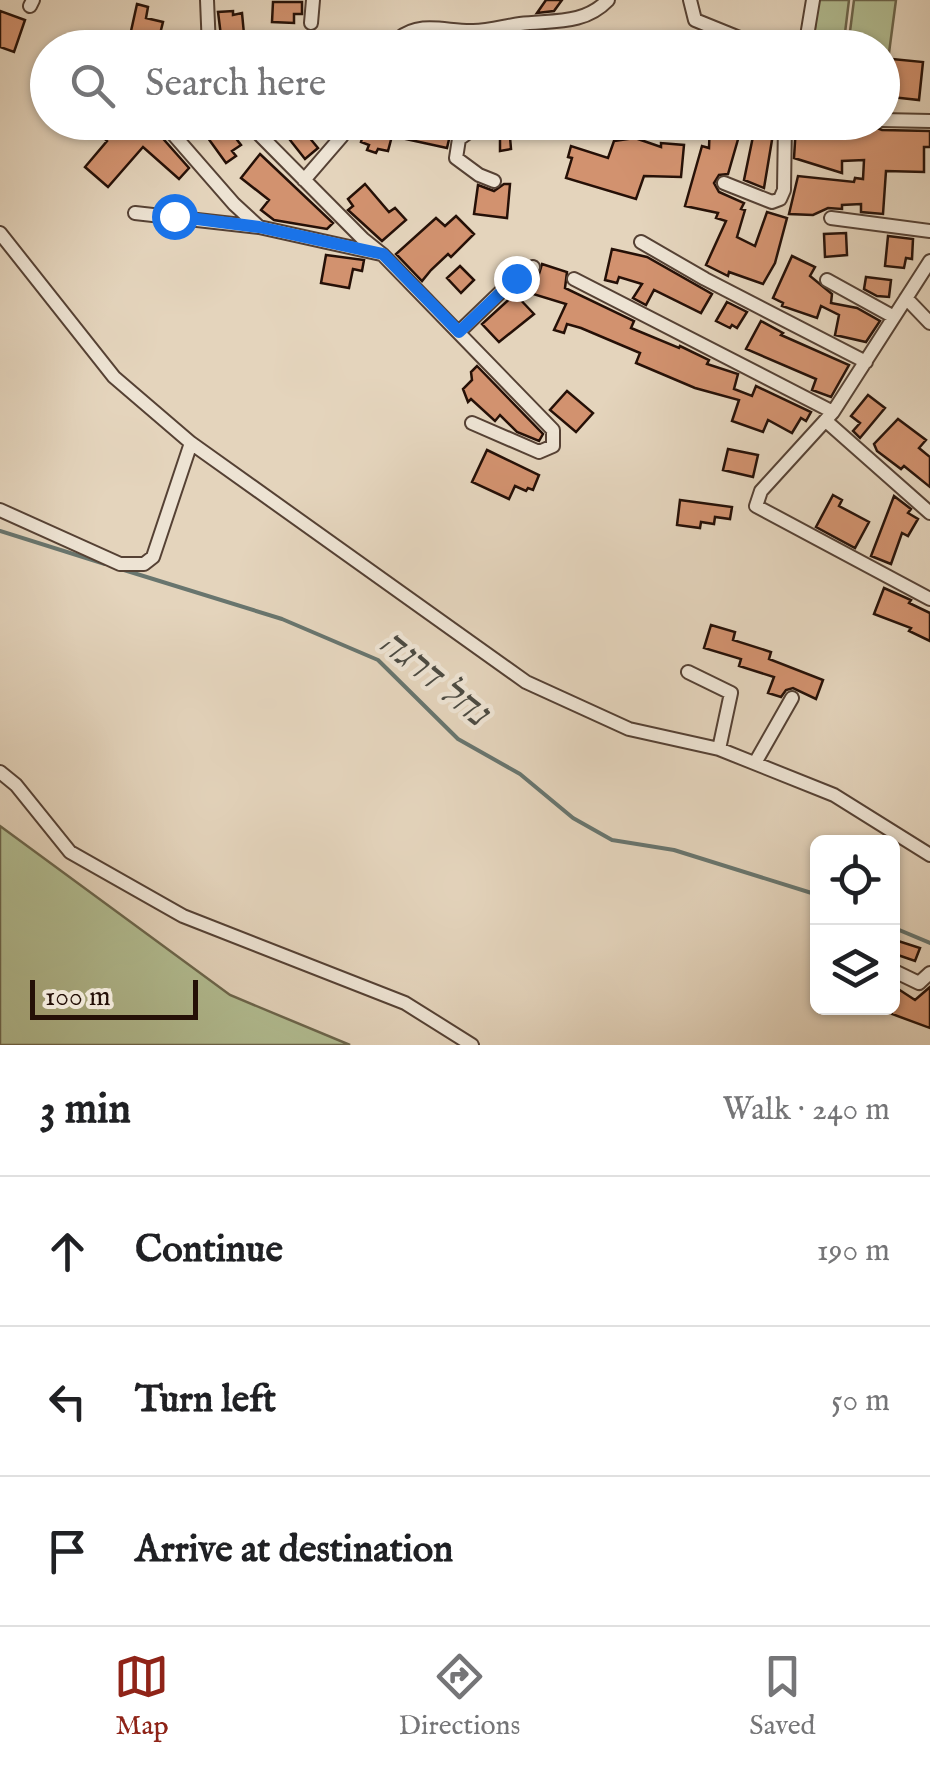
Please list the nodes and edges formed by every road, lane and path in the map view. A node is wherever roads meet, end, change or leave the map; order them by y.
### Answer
1 (207, 0) edge
2 (312, 0) edge
3 (608, 0) edge
4 (690, 0) edge
5 (813, 0) edge
6 (311, 23) dead end
7 (208, 30) edge
8 (409, 30) edge
9 (452, 30) edge
10 (487, 30) edge
11 (720, 30) edge
12 (808, 30) edge
13 (900, 120) edge
14 (930, 121) edge
15 (179, 140) edge
16 (265, 140) edge
17 (339, 140) edge
18 (459, 140) edge
19 (785, 140) edge
20 (304, 180) junction
21 (494, 181) dead end
22 (724, 183) dead end
23 (135, 212) dead end
24 (830, 218) dead end
25 (259, 227) junction
26 (930, 231) edge
27 (0, 233) edge
28 (641, 242) dead end
29 (383, 254) junction
30 (930, 261) edge
31 (533, 267) dead end
32 (574, 279) dead end
33 (826, 280) dead end
34 (906, 298) junction
35 (894, 316) junction
36 (930, 323) edge
37 (459, 332) junction
38 (866, 362) junction
39 (829, 416) junction
40 (472, 423) dead end
41 (191, 443) junction
42 (0, 510) edge
43 (930, 513) edge
44 (930, 599) edge
45 (688, 672) dead end
46 (792, 698) dead end
47 (718, 749) junction
48 (755, 763) junction
49 (0, 772) edge
50 (930, 834) edge
51 (926, 852) edge
52 (930, 972) edge
53 (900, 974) edge
54 (472, 1045) edge

1 - 7 street
2 - 6 street
3 - 10 street
4 - 11 street
5 - 12 street
8 - 9 street
13 - 14 street
15 - 25 street
16 - 20 street
17 - 20 street
18 - 21 street
19 - 22 street
20 - 29 street
23 - 25 street
24 - 26 street
25 - 29 street
27 - 41 street
28 - 38 street
29 - 37 street
30 - 34 street
31 - 37 street
32 - 39 street
33 - 35 street
34 - 35 street
34 - 36 street
35 - 38 street
37 - 40 street
38 - 39 street
39 - 43 street
39 - 44 street
41 - 42 street
41 - 47 street
45 - 47 street
46 - 48 street
47 - 48 street
48 - 51 street
49 - 54 street
50 - 51 street
52 - 53 street

